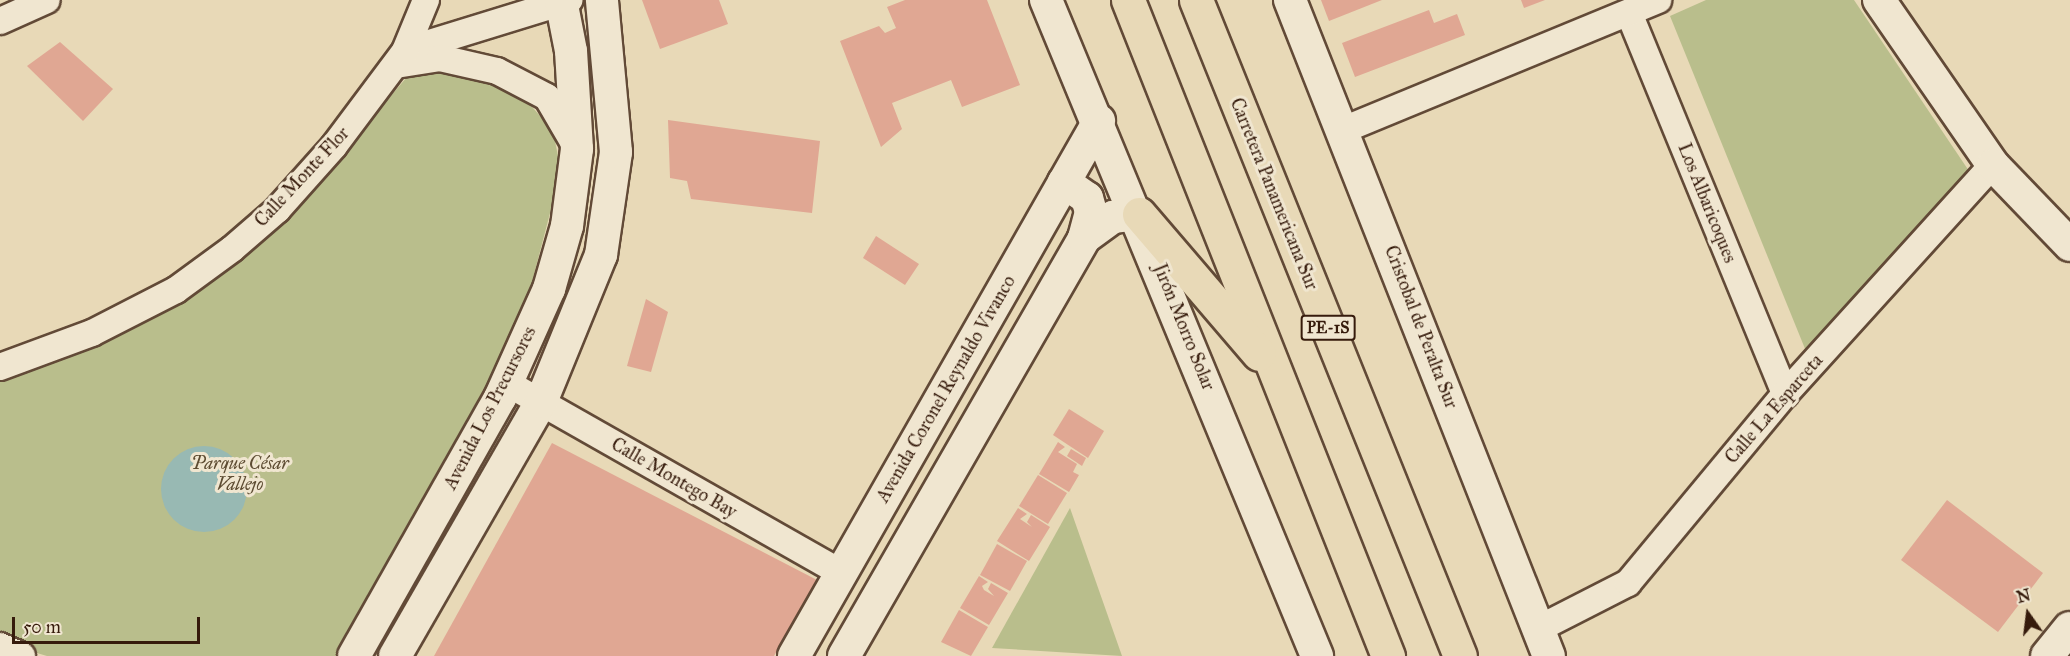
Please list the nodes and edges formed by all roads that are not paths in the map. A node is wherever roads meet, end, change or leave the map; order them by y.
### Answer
1 (47, 0) edge
2 (426, 0) edge
3 (602, 0) edge
4 (1046, 0) edge
5 (1128, 0) edge
6 (1290, 0) edge
7 (1658, 0) edge
8 (1879, 0) edge
9 (564, 1) edge
10 (1203, 7) edge
11 (1629, 13) junction
12 (0, 21) edge
13 (400, 58) junction
14 (1099, 121) junction
15 (1344, 130) junction
16 (577, 149) junction
17 (1993, 165) junction
18 (1064, 182) junction
19 (1138, 214) junction
20 (1084, 238) junction
21 (2070, 244) edge
22 (0, 367) edge
23 (1276, 373) junction
24 (507, 383) junction
25 (1785, 394) junction
26 (541, 402) junction
27 (841, 573) junction
28 (2070, 628) edge
29 (1544, 642) edge
30 (0, 646) edge
31 (22, 656) edge
32 (354, 656) edge
33 (395, 656) edge
34 (794, 656) edge
35 (844, 656) edge
36 (1317, 656) edge
37 (1388, 656) edge
38 (1460, 656) edge
39 (2047, 656) edge

1 - 12 street
2 - 13 street, Calle Monte Flor
3 - 26 street, Avenida Los Precursores
4 - 14 street, Jirón Morro Solar
5 - 23 highway
6 - 15 street, Cristobal de Peralta Sur
7 - 11 street
8 - 17 street
9 - 13 street
9 - 16 street, Avenida Los Precursores
10 - 38 highway, Carretera Panamericana Sur / PE-1S
11 - 15 street
11 - 25 street, Los Albaricoques
13 - 16 street
13 - 22 street, Calle Monte Flor
14 - 18 street, Avenida Coronel Reynaldo Vivanco
14 - 19 street, Jirón Morro Solar
15 - 29 street, Cristobal de Peralta Sur
16 - 24 street, Avenida Los Precursores
17 - 21 street
17 - 25 street, Calle La Esparceta
18 - 20 street
18 - 27 street, Avenida Coronel Reynaldo Vivanco
19 - 20 street
19 - 23 highway
19 - 36 street, Jirón Morro Solar
20 - 35 street
23 - 37 highway
24 - 26 street, Calle Montego Bay
24 - 32 street, Avenida Los Precursores
25 - 29 street, Calle La Esparceta
26 - 27 street, Calle Montego Bay
26 - 33 street, Avenida Los Precursores
27 - 34 street, Avenida Coronel Reynaldo Vivanco
28 - 39 street
30 - 31 street

